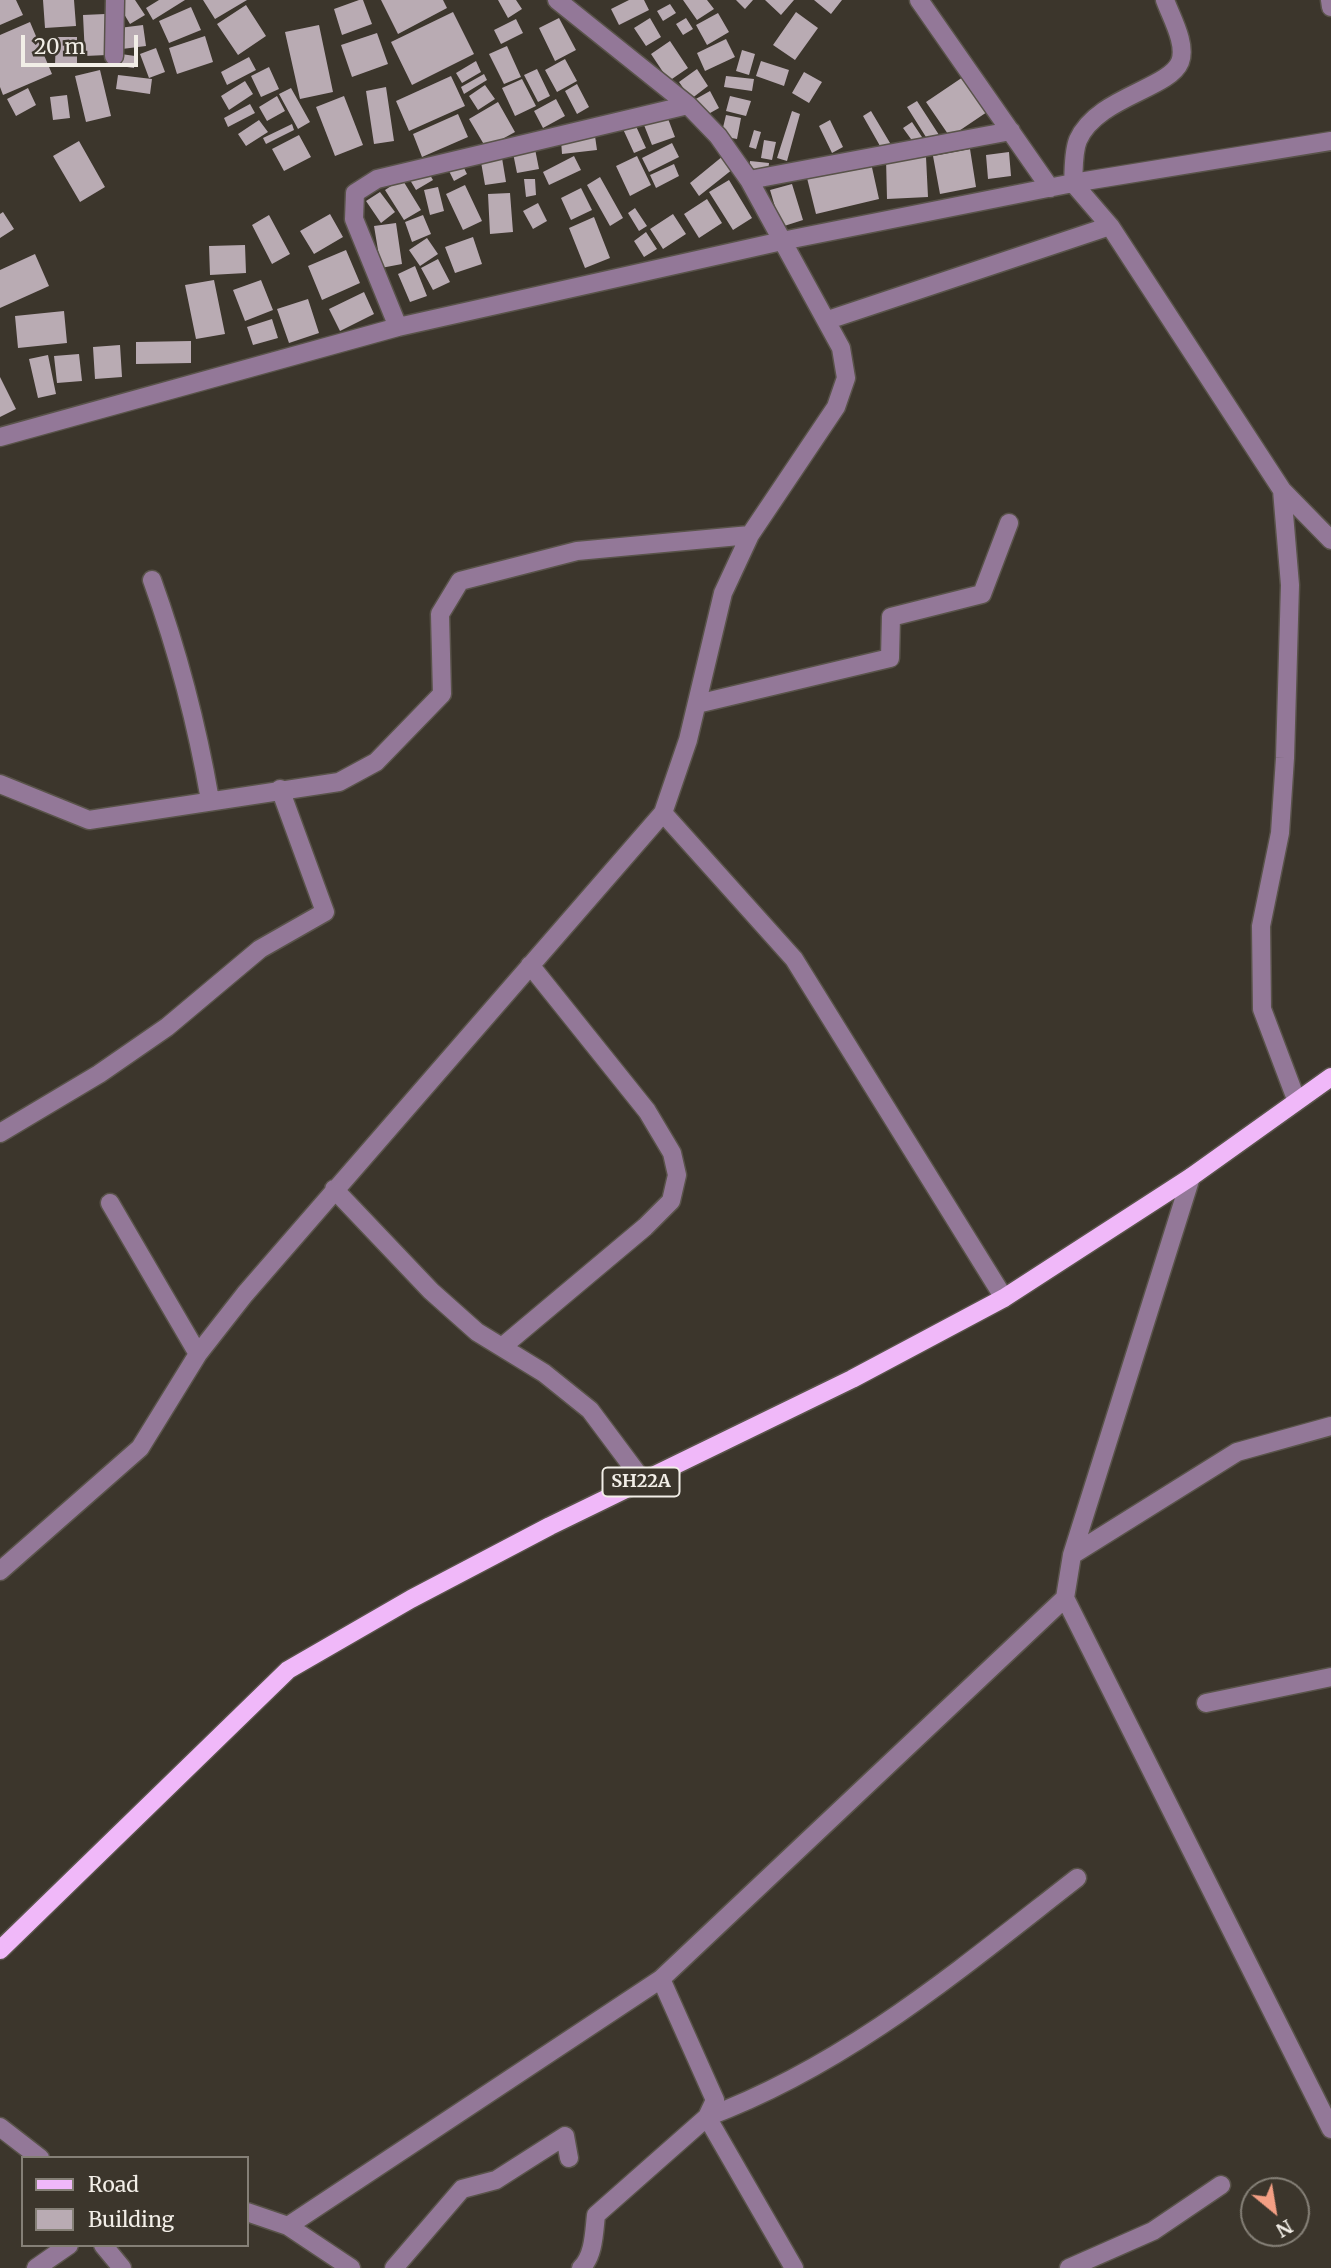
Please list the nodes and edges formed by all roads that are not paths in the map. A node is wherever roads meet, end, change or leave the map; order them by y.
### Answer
1 (114, 0) edge
2 (557, 0) edge
3 (919, 0) edge
4 (1165, 0) edge
5 (1330, 0) edge
6 (1331, 7) edge
7 (114, 56) dead end
8 (688, 105) junction
9 (1011, 131) junction
10 (1331, 142) edge
11 (749, 180) junction
12 (1073, 183) junction
13 (1050, 188) junction
14 (1110, 226) junction
15 (782, 241) junction
16 (828, 320) junction
17 (398, 327) junction
18 (0, 437) edge
19 (1282, 490) junction
20 (1009, 523) dead end
21 (750, 535) junction
22 (1331, 540) edge
23 (152, 580) dead end
24 (697, 704) junction
25 (0, 784) edge
26 (280, 789) junction
27 (210, 800) junction
28 (663, 813) junction
29 (530, 965) junction
30 (1331, 1077) edge
31 (1296, 1099) junction
32 (0, 1133) edge
33 (1191, 1177) junction
34 (334, 1189) junction
35 (110, 1203) dead end
36 (1004, 1298) junction
37 (502, 1347) junction
38 (198, 1354) junction
39 (1331, 1426) edge
40 (643, 1481) junction
41 (1072, 1555) junction
42 (0, 1571) edge
43 (1065, 1598) junction
44 (1331, 1677) edge
45 (1206, 1703) dead end
46 (1077, 1878) dead end
47 (0, 1950) edge
48 (661, 1979) junction
49 (707, 2117) junction
50 (0, 2127) edge
51 (1331, 2129) edge
52 (37, 2156) edge
53 (569, 2158) dead end
54 (1221, 2185) dead end
55 (248, 2212) edge
56 (288, 2226) junction
57 (66, 2247) edge
58 (105, 2247) edge
59 (36, 2268) edge
60 (122, 2268) edge
61 (351, 2268) edge
62 (394, 2268) edge
63 (581, 2268) edge
64 (794, 2268) edge
65 (1069, 2268) edge

1 - 7 street
2 - 8 street
3 - 9 street
4 - 12 street
5 - 6 street
8 - 11 street
8 - 17 street
9 - 11 street
9 - 13 street
10 - 12 street
11 - 15 street
12 - 13 street
12 - 14 street
13 - 15 street
14 - 16 street
14 - 19 street
15 - 16 street
15 - 17 street
16 - 21 street
17 - 18 street
19 - 22 street
19 - 31 street
20 - 24 street
21 - 24 street
21 - 26 street
23 - 27 street
24 - 28 street
25 - 27 street
26 - 27 street
26 - 32 street
28 - 29 street
28 - 36 street
29 - 34 street
29 - 37 street
30 - 31 main road, SH22A
31 - 33 main road, SH22A
33 - 36 main road, SH22A
33 - 41 street
34 - 37 street
34 - 38 street
35 - 38 street
36 - 40 main road, SH22A
37 - 40 street
38 - 42 street
39 - 41 street
40 - 47 main road, SH22A
41 - 43 street
43 - 48 street
43 - 51 street
44 - 45 street
46 - 49 street
48 - 49 street
48 - 56 street
49 - 63 street
49 - 64 street
50 - 52 street
53 - 62 street
54 - 65 street
55 - 56 street
56 - 61 street
57 - 59 street
58 - 60 street

